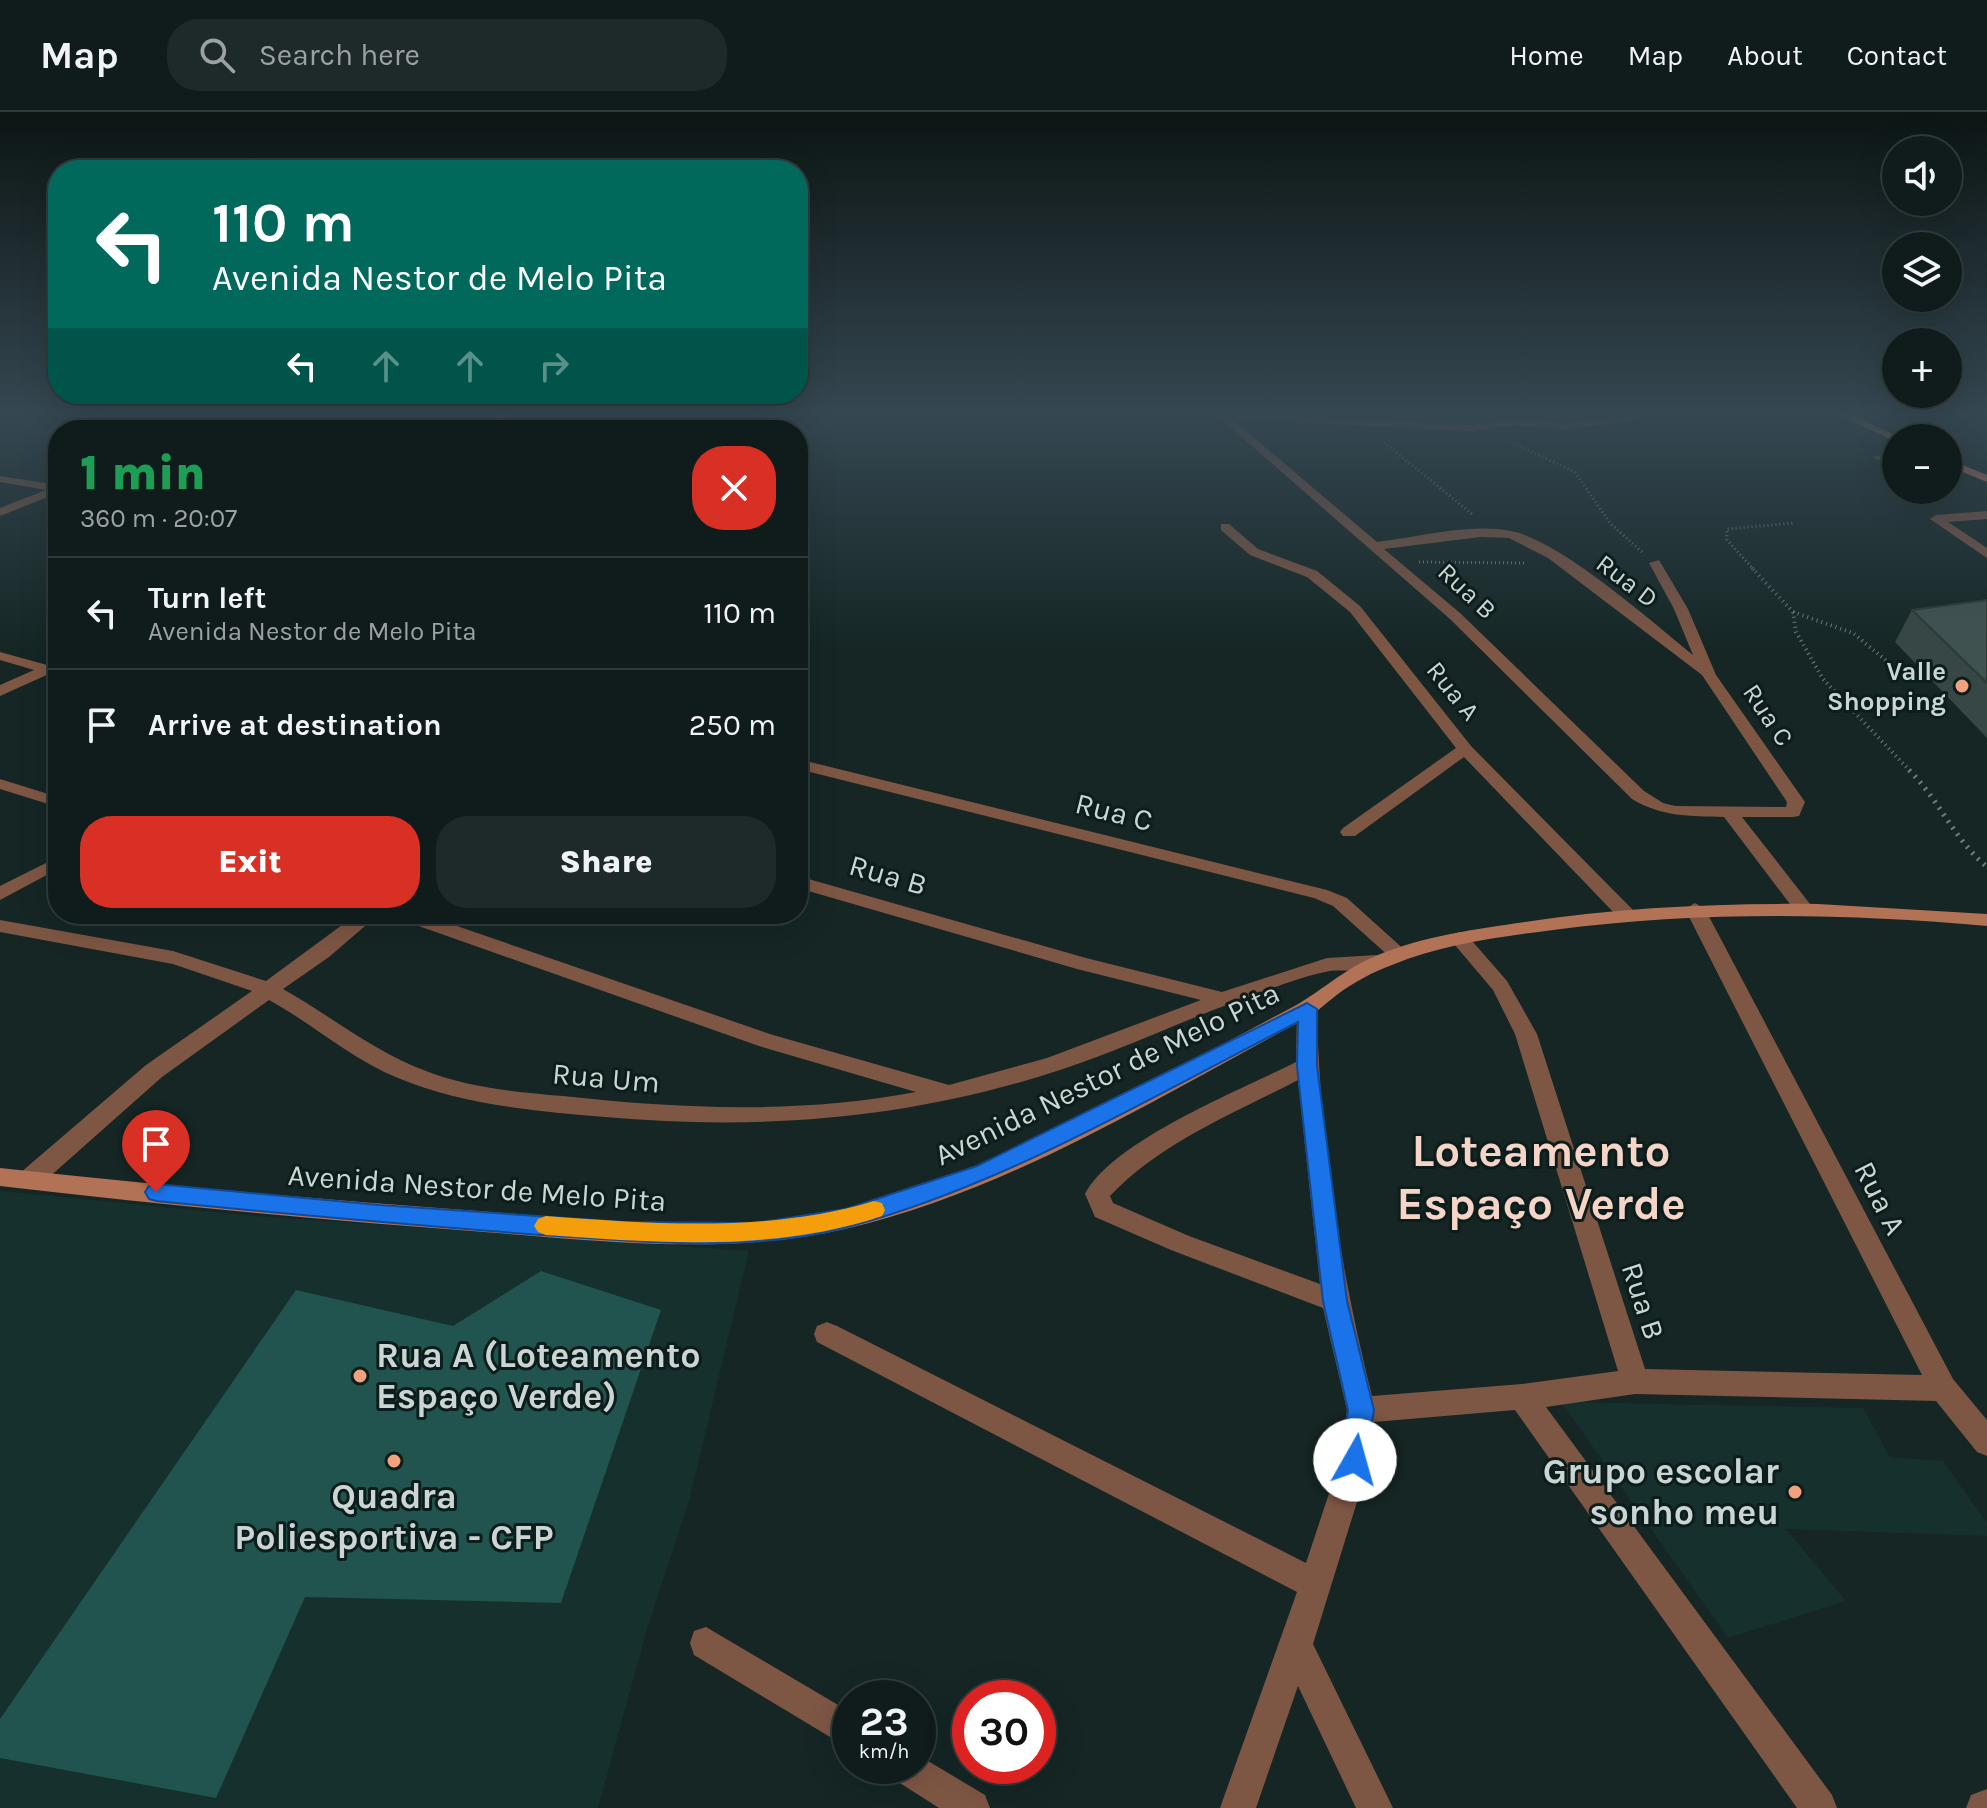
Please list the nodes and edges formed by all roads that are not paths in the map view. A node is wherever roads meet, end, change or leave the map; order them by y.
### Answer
1 (1312, 491) edge
2 (48, 492) edge
3 (0, 512) edge
4 (1987, 515) edge
5 (1225, 527) dead end
6 (1377, 546) junction
7 (1987, 554) edge
8 (1655, 563) road end
9 (0, 656) edge
10 (48, 667) edge
11 (48, 672) edge
12 (1709, 675) junction
13 (0, 691) edge
14 (1465, 749) junction
15 (808, 766) edge
16 (0, 784) edge
17 (48, 799) edge
18 (1729, 812) junction
19 (1349, 832) dead end
20 (48, 868) edge
21 (808, 885) edge
22 (0, 894) edge
23 (1803, 908) junction
24 (1695, 909) junction
25 (1625, 913) junction
26 (1987, 920) edge
27 (356, 924) edge
28 (432, 924) edge
29 (0, 926) edge
30 (1459, 938) junction
31 (1388, 957) junction
32 (267, 990) junction
33 (1223, 999) junction
34 (1307, 1009) junction
35 (1307, 1066) junction
36 (951, 1093) junction
37 (0, 1177) edge
38 (29, 1180) junction
39 (1335, 1301) junction
40 (827, 1334) dead end
41 (1635, 1381) junction
42 (1943, 1388) junction
43 (1522, 1397) junction
44 (1361, 1410) junction
45 (1987, 1442) edge
46 (1314, 1584) junction
47 (706, 1643) dead end
48 (1296, 1645) junction
49 (832, 1721) edge
50 (933, 1784) edge
51 (972, 1808) edge
52 (1238, 1808) edge
53 (1375, 1808) edge
54 (1819, 1808) edge

1 - 6 street, Rua B
2 - 3 street
4 - 7 street
5 - 14 street, Rua A
6 - 12 street, Rua D
6 - 18 street, Rua B
8 - 12 street, Rua C
9 - 10 street
11 - 13 street
12 - 18 street, Rua C
14 - 19 street
14 - 25 street, Rua A
15 - 31 street, Rua C
16 - 17 street
18 - 23 street
20 - 22 street
21 - 33 street, Rua B
23 - 24 main road, Avenida Nestor de Melo Pita
23 - 26 main road, Avenida Nestor de Melo Pita
24 - 25 main road, Avenida Nestor de Melo Pita
24 - 42 street, Rua A
25 - 30 main road, Avenida Nestor de Melo Pita
27 - 32 street
28 - 36 street
29 - 32 street, Rua Um
30 - 31 main road, Avenida Nestor de Melo Pita
30 - 41 street, Rua B
31 - 33 street
31 - 34 main road, Avenida Nestor de Melo Pita
32 - 36 street, Rua Um
32 - 38 street
33 - 36 street, Rua Um
34 - 35 street
34 - 38 main road, Avenida Nestor de Melo Pita
35 - 39 street
35 - 39 street
37 - 38 main road, Avenida Nestor de Melo Pita
39 - 44 street
40 - 46 street
41 - 42 street
41 - 43 street
42 - 45 street, Rua A
43 - 44 street
43 - 54 street
44 - 46 street
46 - 48 street
47 - 49 street
48 - 52 street
48 - 53 street
50 - 51 street

